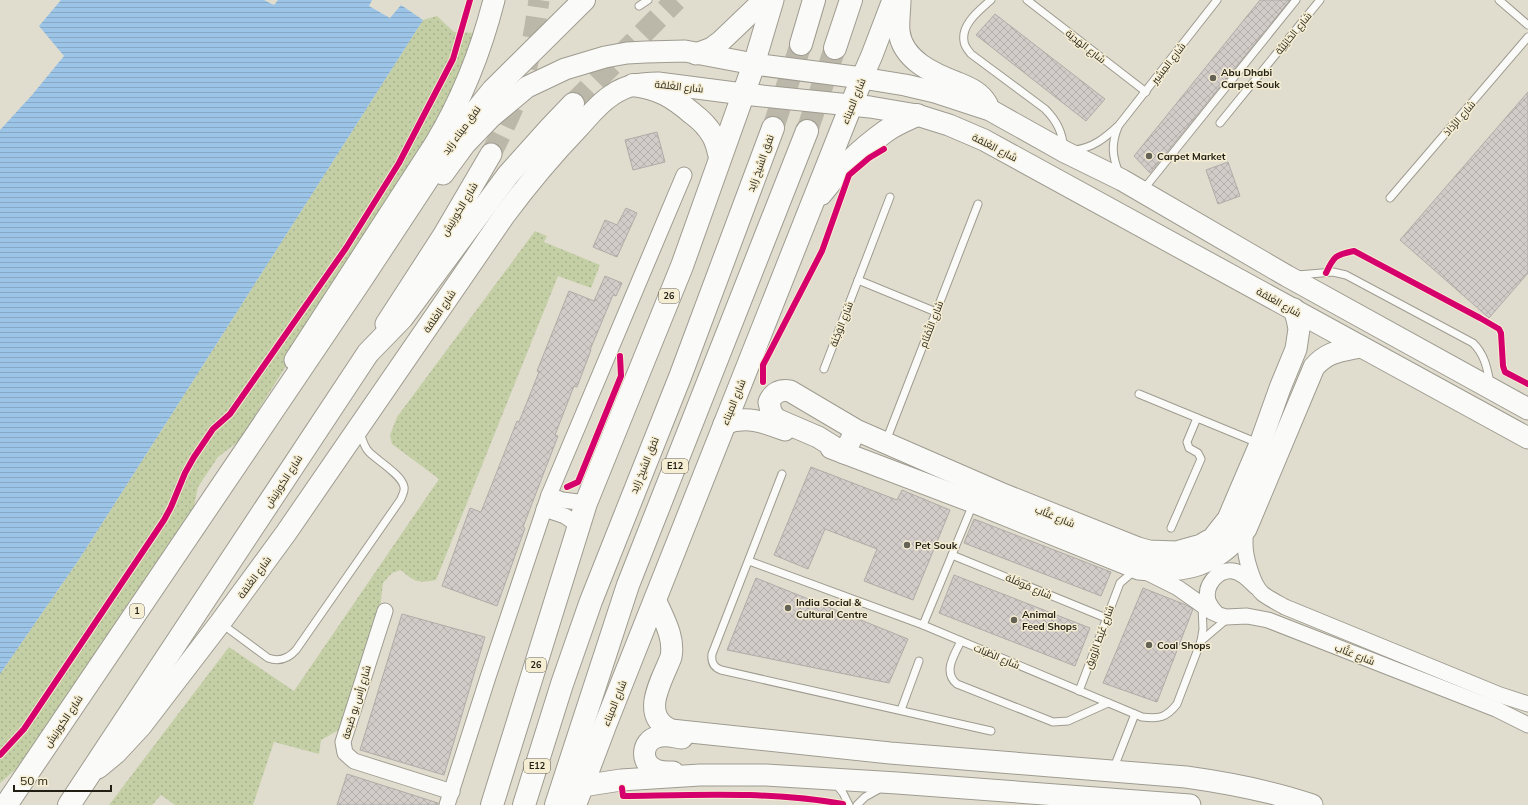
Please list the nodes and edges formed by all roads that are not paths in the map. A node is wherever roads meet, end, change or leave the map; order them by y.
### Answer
1 (494, 0) edge
2 (584, 0) edge
3 (648, 0) edge
4 (764, 0) edge
5 (773, 0) edge
6 (814, 0) edge
7 (851, 0) edge
8 (893, 0) edge
9 (900, 0) edge
10 (991, 0) edge
11 (1027, 0) edge
12 (1217, 0) edge
13 (1296, 0) edge
14 (1320, 0) edge
15 (1499, 0) edge
16 (639, 6) dead end
17 (1528, 25) edge
18 (1528, 37) edge
19 (801, 44) tunnel mouth
20 (835, 48) tunnel mouth
21 (696, 54) junction
22 (745, 62) junction
23 (871, 79) junction
24 (633, 85) junction
25 (1146, 92) junction
26 (737, 93) junction
27 (573, 104) tunnel mouth
28 (860, 106) junction
29 (990, 110) junction
30 (917, 116) junction
31 (1220, 123) dead end
32 (1119, 125) junction
33 (773, 128) tunnel mouth
34 (807, 131) tunnel mouth
35 (1065, 152) junction
36 (491, 154) tunnel mouth
37 (720, 157) junction
38 (684, 175) dead end
39 (1122, 180) junction
40 (1142, 192) junction
41 (890, 197) dead end
42 (1390, 198) dead end
43 (978, 204) dead end
44 (809, 211) junction
45 (1287, 276) junction
46 (361, 280) junction
47 (858, 280) junction
48 (1294, 309) junction
49 (936, 312) junction
50 (1360, 347) junction
51 (368, 353) junction
52 (824, 369) dead end
53 (1491, 390) junction
54 (1139, 394) dead end
55 (1528, 410) edge
56 (267, 417) junction
57 (1197, 418) junction
58 (724, 424) junction
59 (360, 426) junction
60 (856, 430) junction
61 (1528, 438) edge
62 (885, 443) junction
63 (1260, 444) junction
64 (844, 453) junction
65 (782, 474) dead end
66 (549, 494) junction
67 (974, 502) junction
68 (586, 503) junction
69 (544, 509) junction
70 (578, 525) junction
71 (1171, 528) dead end
72 (1246, 529) junction
73 (952, 554) junction
74 (749, 560) junction
75 (1117, 568) junction
76 (1139, 569) junction
77 (1120, 582) junction
78 (1258, 589) junction
79 (655, 599) junction
80 (1202, 605) junction
81 (385, 611) dead end
82 (1224, 616) junction
83 (1106, 618) junction
84 (220, 623) junction
85 (923, 625) junction
86 (961, 641) junction
87 (1201, 641) junction
88 (919, 662) dead end
89 (1079, 691) junction
90 (1108, 703) junction
91 (1528, 704) edge
92 (901, 710) junction
93 (1135, 714) junction
94 (1528, 725) edge
95 (990, 731) dead end
96 (714, 735) junction
97 (1112, 772) junction
98 (700, 775) junction
99 (88, 776) junction
100 (832, 780) junction
101 (897, 783) junction
102 (579, 795) edge
103 (450, 798) edge
104 (1106, 798) junction
105 (6, 805) edge
106 (69, 805) edge
107 (492, 805) edge
108 (524, 805) edge
109 (556, 805) edge
110 (849, 805) edge
111 (857, 805) edge
112 (1190, 805) edge
113 (1312, 805) edge

1 - 56 main road, شارع الكورنيش
2 - 46 main road, نفق ميناء زايد
3 - 16 lane
4 - 21 main road
5 - 22 main road, 26
6 - 19 main road
7 - 20 main road
8 - 23 main road, شارع الميناء
9 - 29 main road
10 - 35 lane
11 - 25 lane, شارع الهَدِيَة
12 - 25 lane, شارع المِشِير
13 - 40 lane
14 - 31 lane, شارع الحَايْلِيَّة
15 - 17 lane
18 - 42 lane, شارع الرَّذاذ
21 - 22 main road
21 - 46 main road
22 - 23 main road
22 - 26 main road, 26
23 - 28 main road, شارع الميناء
23 - 29 main road
24 - 26 main road, شارع الغَلقة
24 - 37 main road
24 - 59 main road, شارع الغَلقة
25 - 32 lane, شارع المِشِير
26 - 28 main road, شارع الغَلقة
26 - 37 main road, 26
27 - 51 main road
28 - 30 main road, شارع الغَلقة
28 - 44 main road, شارع الميناء
29 - 35 main road
30 - 44 main road
30 - 48 main road, شارع الغَلقة
32 - 35 lane, شارع المِشِير
32 - 39 lane, شارع المِشِير
33 - 108 main road, نفق الشيخ زايد / E12
34 - 109 main road, E12
35 - 39 main road
36 - 51 main road, شارع الكورنيش
37 - 68 main road, 26
38 - 66 street
39 - 40 main road
40 - 45 main road
41 - 47 lane, شارع الوَجْنَة
43 - 49 lane, شارع التَّمْتَام
44 - 58 main road, شارع الميناء
45 - 53 main road
45 - 53 lane
46 - 56 main road, شارع الكورنيش / 1
47 - 49 lane
47 - 52 lane, شارع الوَجْنَة
48 - 50 main road, شارع الغَلقة
48 - 63 main road, شارع عَتَّاب
49 - 62 lane, شارع التَّمْتَام
50 - 61 main road, شارع الغَلقة
50 - 72 main road, شارع عَتَّاب
51 - 99 main road, شارع الكورنيش
53 - 55 main road
54 - 57 lane
56 - 105 main road, شارع الكورنيش / 1
57 - 63 lane
57 - 71 lane
58 - 64 main road, شارع عَتَّاب
58 - 79 main road, شارع الميناء
59 - 84 main road, شارع الغَلقة
59 - 84 lane
60 - 62 main road, شارع عَتَّاب
60 - 64 main road
60 - 64 main road, شارع عَتَّاب
62 - 63 main road, شارع عَتَّاب
64 - 67 main road, شارع عَتَّاب
65 - 74 lane
66 - 68 street
66 - 69 street
67 - 73 lane
67 - 75 main road, شارع عَتَّاب
68 - 70 main road, 26
69 - 70 street
69 - 103 street
70 - 107 main road, 26
72 - 76 main road, شارع عَتَّاب
72 - 78 street, شارع عَتَّاب
73 - 83 lane, شارع مُوقَلَة
73 - 85 lane
74 - 85 lane, شارع الظبات
74 - 92 lane
75 - 76 main road, شارع عَتَّاب
75 - 77 lane, شارع غَيْط الرِّويق
76 - 77 lane
76 - 80 street, شارع عَتَّاب
77 - 83 lane, شارع غَيْط الرِّويق
78 - 82 street
78 - 91 street, شارع عَتَّاب
79 - 96 main road
79 - 102 main road, شارع الميناء
80 - 82 street, شارع عَتَّاب
80 - 87 lane, شارع الظبات
81 - 103 street, شارع رَأس بو ضَبعة
82 - 87 lane, شارع الظبات
82 - 94 street, شارع عَتَّاب
83 - 89 lane, شارع غَيْط الرِّويق
84 - 99 main road, شارع الغَلقة
85 - 86 lane, شارع الظبات
86 - 89 lane, شارع الظبات
86 - 90 lane
87 - 93 lane, شارع الظبات
88 - 92 lane
89 - 90 lane, شارع الظبات
90 - 93 lane, شارع الظبات
92 - 95 lane
93 - 97 lane
96 - 97 main road
96 - 98 main road
97 - 104 main road
97 - 113 main road
98 - 100 main road
98 - 102 main road
99 - 106 main road, شارع الكورنيش
100 - 101 main road
100 - 110 lane
101 - 104 main road
101 - 111 lane
104 - 112 main road

